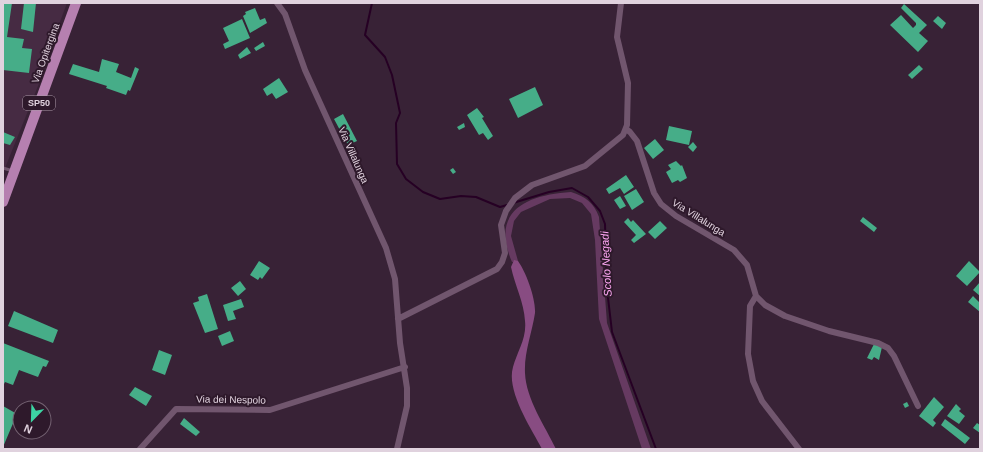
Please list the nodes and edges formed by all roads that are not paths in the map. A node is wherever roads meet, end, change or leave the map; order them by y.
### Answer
1 (76, 3) edge
2 (277, 3) edge
3 (621, 3) edge
4 (626, 129) junction
5 (3, 168) edge
6 (15, 171) junction
7 (3, 202) edge
8 (756, 296) junction
9 (398, 319) junction
10 (404, 367) junction
11 (918, 406) dead end
12 (140, 449) edge
13 (397, 449) edge
14 (799, 449) edge

1 - 6 main road, Via Opitergina / SP50
2 - 9 street, Via Villalunga
3 - 4 street
4 - 8 street, Via Villalunga
4 - 9 street
5 - 6 lane
6 - 7 main road, Via Opitergina / SP50
8 - 11 street
8 - 14 street
9 - 10 street, Via Villalunga
10 - 12 street, Via dei Nespolo
10 - 13 street, Via Villalunga

